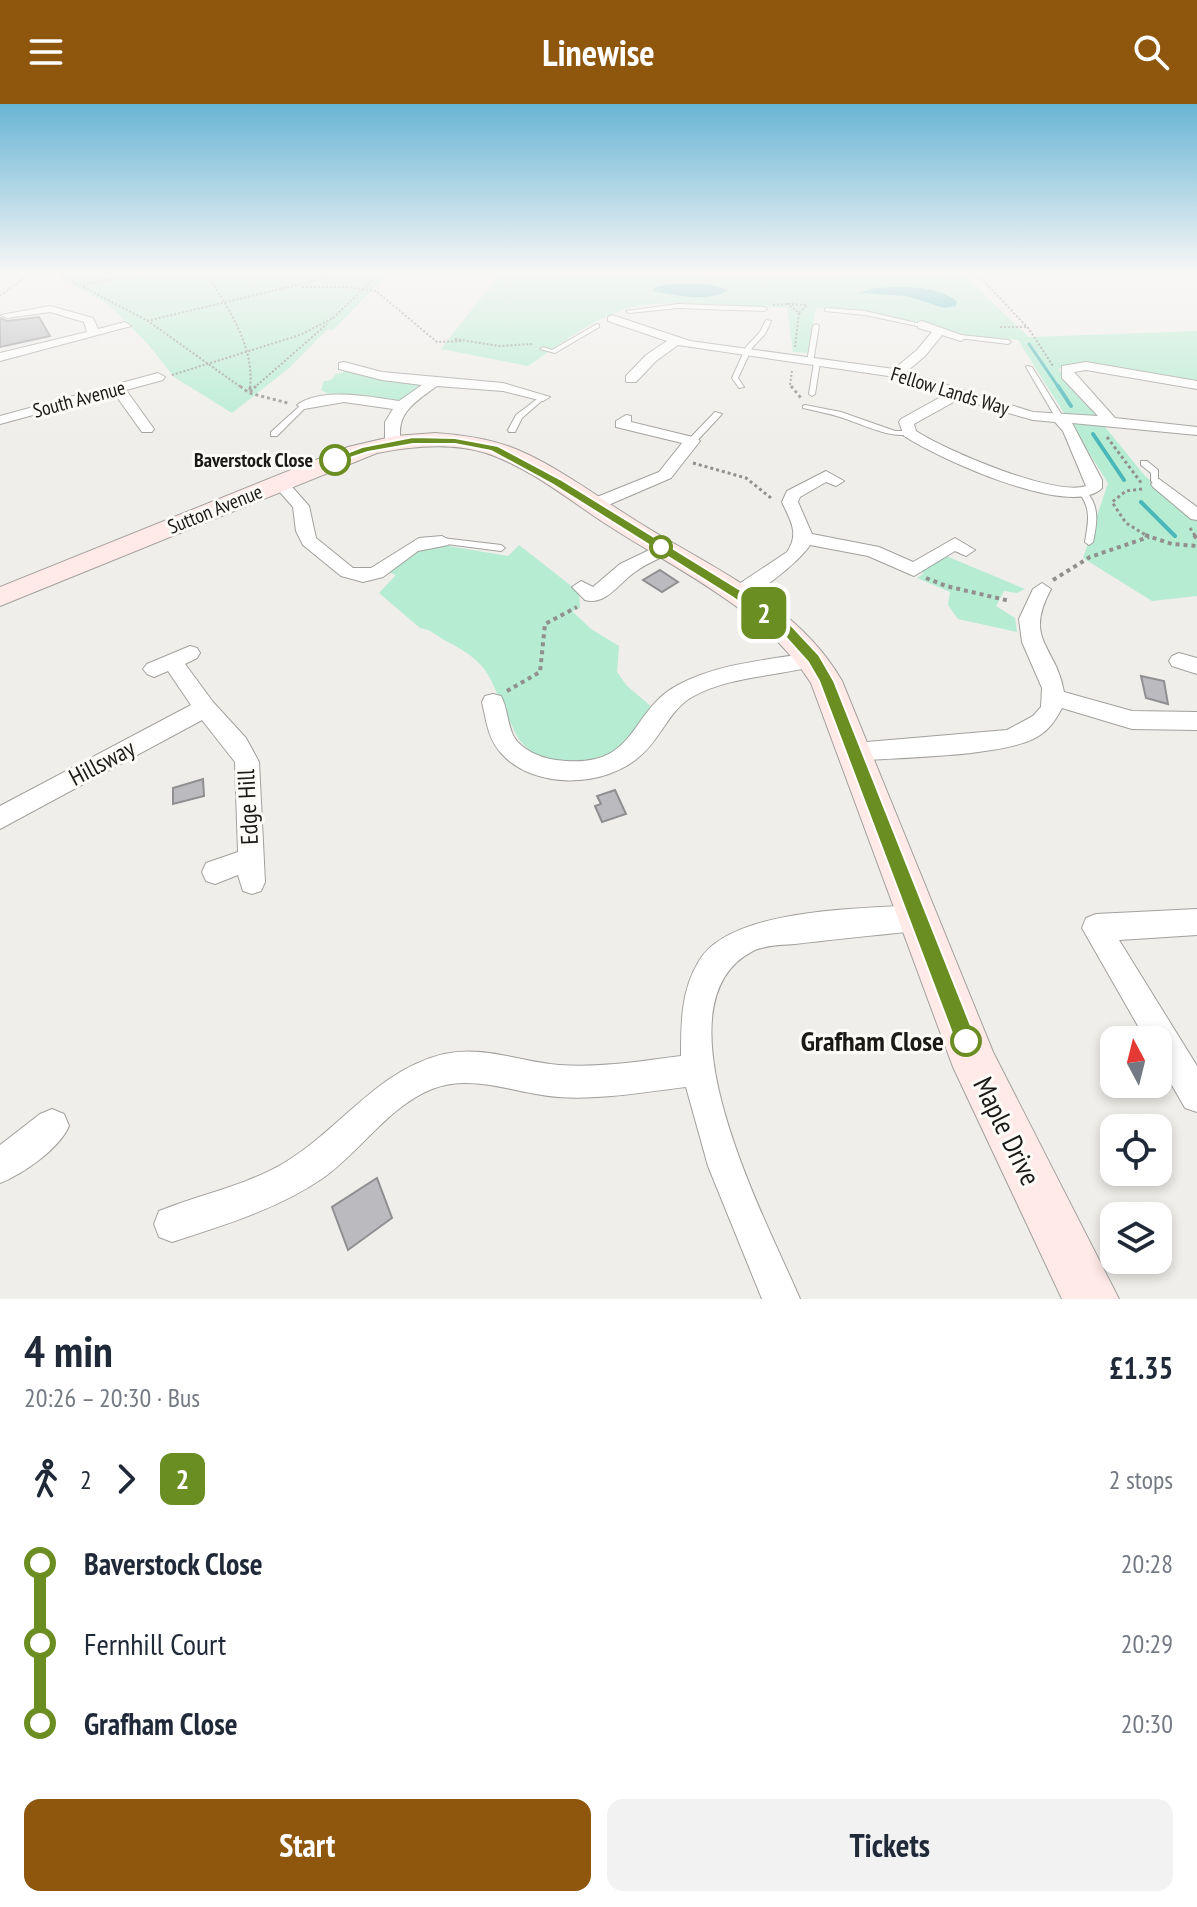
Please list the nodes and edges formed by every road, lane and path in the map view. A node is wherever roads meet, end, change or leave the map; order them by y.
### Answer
1 (92, 328) edge
2 (118, 328) edge
3 (157, 328) edge
4 (236, 328) edge
5 (314, 328) edge
6 (322, 328) edge
7 (420, 328) edge
8 (594, 328) edge
9 (637, 328) edge
10 (766, 328) edge
11 (797, 328) edge
12 (816, 328) edge
13 (932, 328) edge
14 (1028, 328) edge
15 (940, 330) junction
16 (94, 334) junction
17 (961, 337) joint
18 (464, 341) dead end
19 (675, 341) junction
20 (1008, 342) dead end
21 (543, 349) dead end
22 (247, 350) junction
23 (745, 354) junction
24 (0, 357) edge
25 (793, 360) junction
26 (814, 362) junction
27 (205, 364) junction
28 (344, 366) dead end
29 (1029, 367) dead end
30 (897, 373) junction
31 (1059, 374) dead end
32 (158, 377) joint
33 (631, 379) dead end
34 (434, 382) junction
35 (1197, 385) edge
36 (741, 387) dead end
37 (118, 389) junction
38 (249, 393) junction
39 (812, 394) dead end
40 (957, 394) junction
41 (543, 397) joint
42 (303, 406) junction
43 (403, 406) junction
44 (805, 407) dead end
45 (718, 414) dead end
46 (626, 419) dead end
47 (0, 420) edge
48 (1061, 420) junction
49 (1111, 422) junction
50 (147, 429) dead end
51 (512, 430) dead end
52 (1197, 431) edge
53 (909, 433) junction
54 (274, 434) dead end
55 (692, 441) junction
56 (393, 443) junction
57 (679, 459) junction
58 (1144, 463) dead end
59 (836, 481) dead end
60 (280, 483) junction
61 (1152, 486) junction
62 (1083, 493) junction
63 (1197, 497) edge
64 (771, 498) joint
65 (1177, 499) junction
66 (791, 500) junction
67 (593, 505) junction
68 (1197, 515) edge
69 (1149, 537) junction
70 (803, 538) junction
71 (442, 541) joint
72 (1089, 542) dead end
73 (1197, 546) edge
74 (501, 548) dead end
75 (664, 549) junction
76 (966, 550) dead end
77 (914, 570) junction
78 (586, 592) joint
79 (737, 594) junction
80 (0, 597) edge
81 (1027, 599) junction
82 (810, 654) junction
83 (172, 661) dead end
84 (1054, 697) junction
85 (493, 702) joint
86 (205, 708) junction
87 (1197, 721) edge
88 (855, 752) junction
89 (0, 818) edge
90 (215, 872) dead end
91 (917, 918) junction
92 (1197, 922) edge
93 (698, 1070) junction
94 (1197, 1096) edge
95 (52, 1126) dead end
96 (0, 1166) edge
97 (172, 1224) dead end
98 (781, 1299) edge
99 (1091, 1299) edge

1 - 16 street
2 - 16 street
3 - 27 path
4 - 22 path
5 - 22 path
6 - 38 path
7 - 18 path
8 - 21 lane
9 - 19 street, Fellow Lands Way
10 - 23 lane
11 - 25 path
12 - 26 lane
13 - 15 street
14 - 31 path
15 - 17 street
15 - 30 street
16 - 24 street
17 - 20 lane
19 - 23 street, Fellow Lands Way
19 - 33 street
22 - 27 path
22 - 38 path
23 - 25 street, Fellow Lands Way
23 - 36 lane
25 - 26 street, Fellow Lands Way
26 - 30 street, Fellow Lands Way
26 - 39 lane
27 - 32 path
27 - 38 path
28 - 34 street
29 - 48 lane
30 - 40 street, Fellow Lands Way
32 - 37 street, South Avenue
34 - 41 street
34 - 43 street
35 - 49 street
37 - 47 street, South Avenue
37 - 50 street
38 - 42 path
40 - 48 street, Fellow Lands Way
40 - 53 street
41 - 51 lane
42 - 43 street
42 - 54 lane
43 - 56 street
44 - 53 lane
45 - 55 lane
46 - 55 street
48 - 49 street, Fellow Lands Way
48 - 62 street
49 - 52 street, Fellow Lands Way
53 - 62 street
55 - 57 street
56 - 60 street, Sutton Avenue
56 - 67 street, Sutton Avenue
57 - 64 path
57 - 67 street
58 - 61 lane
59 - 66 street
60 - 71 street
60 - 80 street, Sutton Avenue
61 - 65 street
61 - 69 path
62 - 72 lane
63 - 65 street
64 - 66 street
65 - 68 street
66 - 70 street
67 - 75 street, Sutton Avenue
69 - 73 path
69 - 81 path
70 - 77 street
70 - 79 street
71 - 74 lane
75 - 78 street
75 - 79 street, Sutton Avenue
76 - 77 street
77 - 81 path
78 - 85 path
79 - 82 street, Sutton Avenue
81 - 84 street
82 - 85 street
82 - 88 street, Maple Drive
83 - 86 street, Edge Hill
84 - 87 street
84 - 88 street
86 - 89 street, Hillsway
86 - 90 street, Edge Hill
88 - 91 street, Maple Drive
91 - 93 street
91 - 99 street, Maple Drive
92 - 94 street
93 - 97 street
93 - 98 street
95 - 96 street

